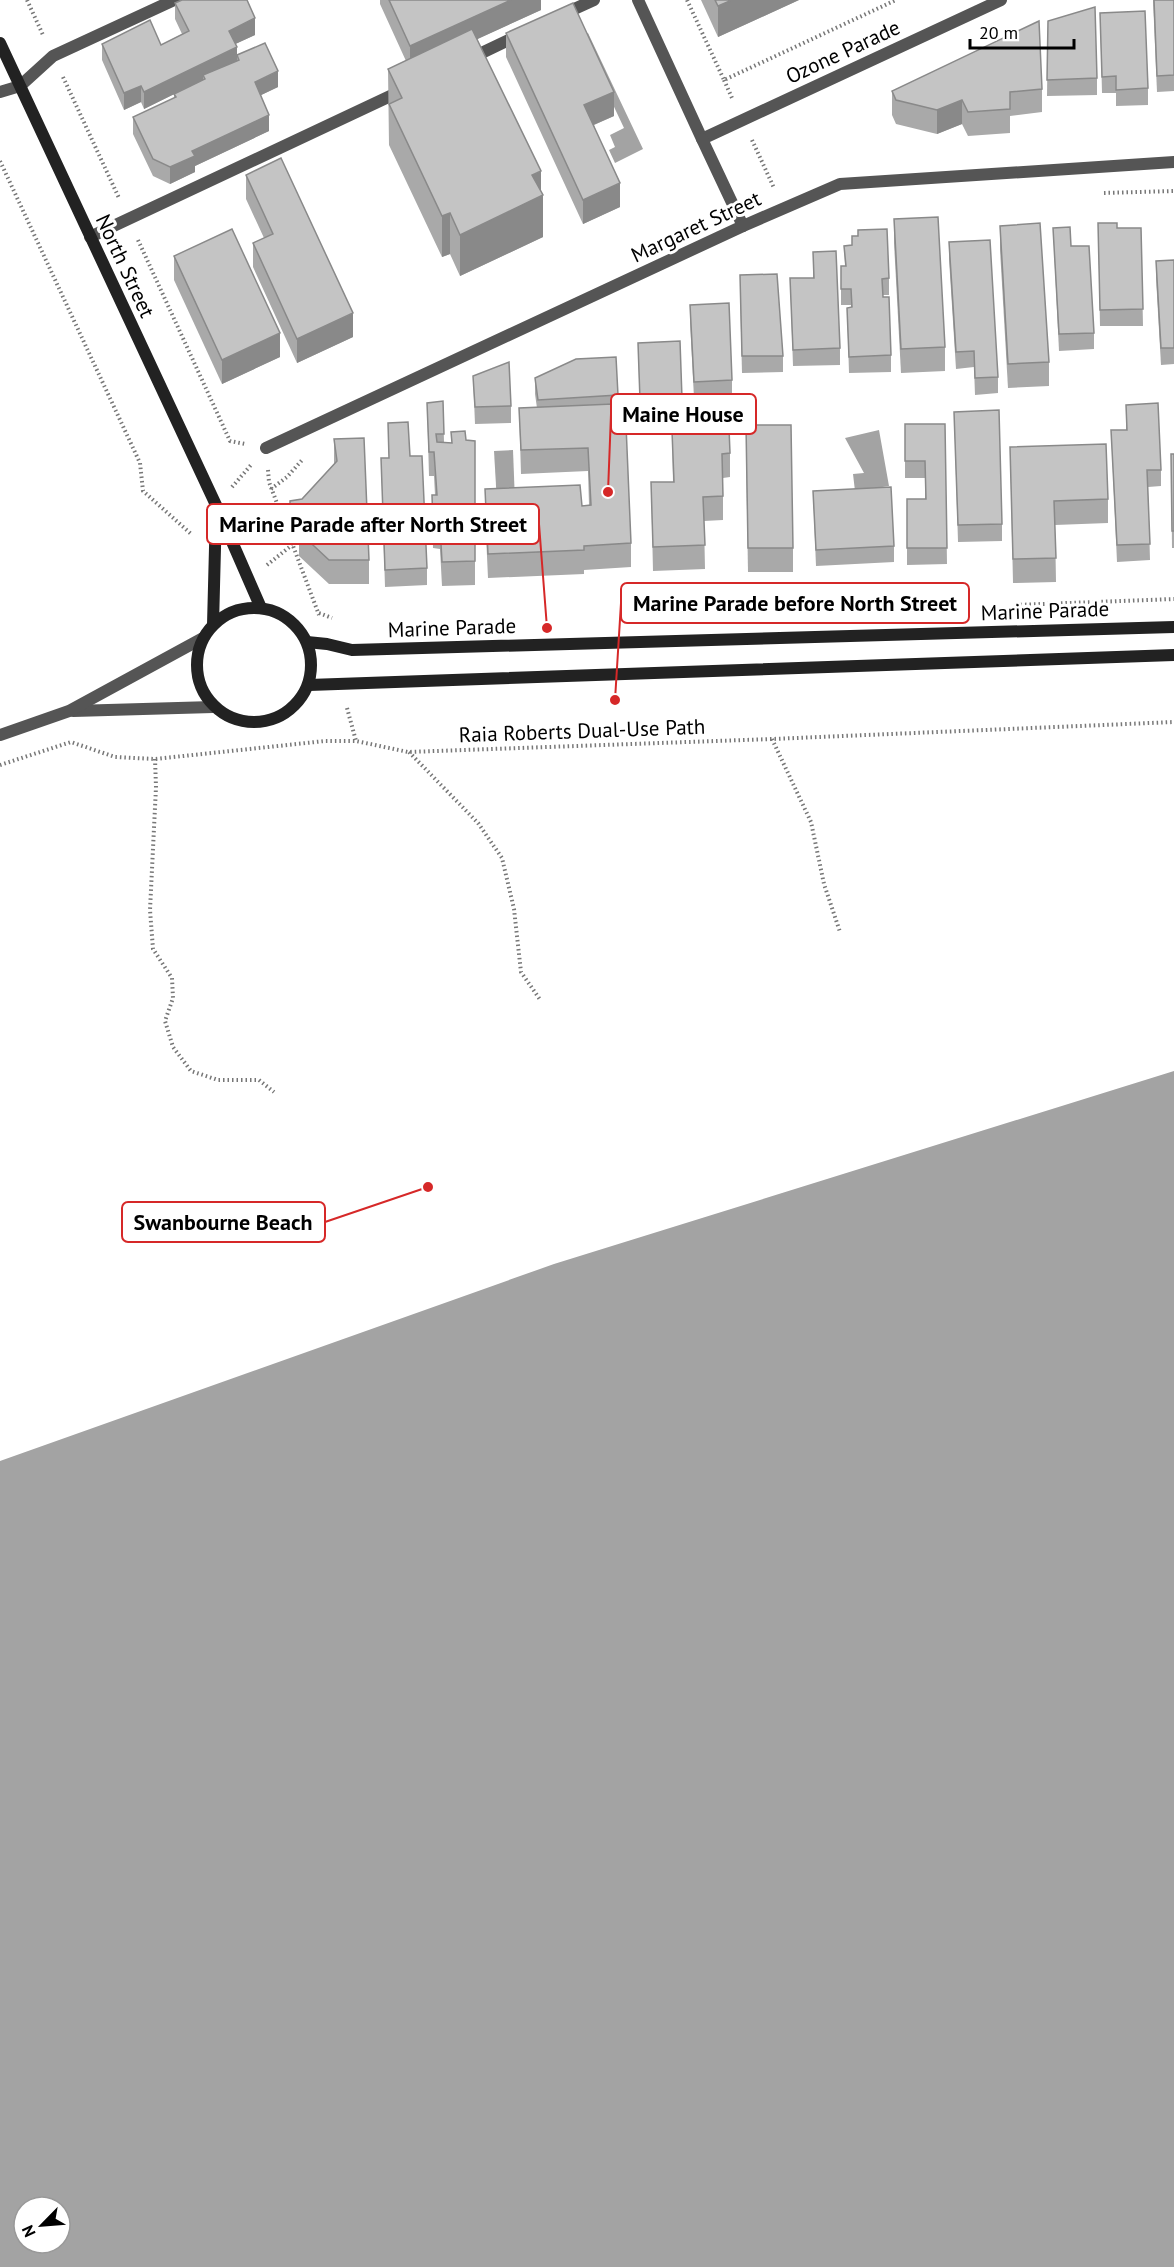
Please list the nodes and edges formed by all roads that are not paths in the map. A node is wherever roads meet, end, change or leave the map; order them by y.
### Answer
1 (174, 0) edge
2 (594, 0) edge
3 (638, 0) edge
4 (1001, 0) edge
5 (550, 20) edge
6 (529, 31) edge
7 (0, 43) edge
8 (453, 66) edge
9 (20, 86) junction
10 (410, 87) edge
11 (0, 92) edge
12 (702, 139) junction
13 (1174, 162) edge
14 (743, 226) junction
15 (90, 237) junction
16 (266, 448) road end
17 (216, 505) junction
18 (261, 608) junction
19 (213, 625) junction
20 (1174, 627) edge
21 (203, 638) junction
22 (307, 642) junction
23 (1174, 655) edge
24 (309, 685) junction
25 (213, 707) junction
26 (69, 711) junction
27 (0, 735) edge

1 - 9 street
2 - 5 street
3 - 12 street
4 - 12 street, Ozone Parade
6 - 8 street
7 - 9 street, North Street
9 - 11 street
9 - 15 street, North Street
10 - 15 street
12 - 14 street
13 - 14 street, Margaret Street
14 - 16 street, Margaret Street
15 - 17 street, North Street
17 - 18 street, North Street
17 - 19 street, North Street
18 - 19 street
18 - 22 street
19 - 21 street
20 - 22 street, Marine Parade
21 - 25 street
21 - 26 street
22 - 24 street
23 - 24 street
24 - 25 street
25 - 26 street
26 - 27 street

